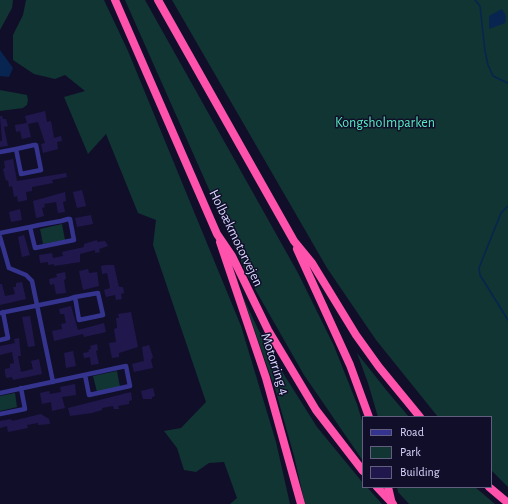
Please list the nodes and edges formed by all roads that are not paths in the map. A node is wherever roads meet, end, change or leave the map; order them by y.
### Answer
1 (115, 0) edge
2 (158, 0) edge
3 (16, 149) junction
4 (0, 152) edge
5 (30, 227) junction
6 (0, 234) edge
7 (217, 234) junction
8 (0, 237) edge
9 (294, 241) junction
10 (75, 298) junction
11 (36, 306) junction
12 (1, 313) edge
13 (0, 340) edge
14 (85, 375) junction
15 (53, 382) junction
16 (21, 388) junction
17 (0, 393) edge
18 (0, 414) edge
19 (369, 416) edge
20 (419, 416) edge
21 (362, 470) edge
22 (378, 488) edge
23 (388, 488) edge
24 (491, 488) edge
25 (508, 503) edge
26 (301, 504) edge
27 (392, 504) edge

1 - 7 highway, Holbækmotorvejen
2 - 9 highway
3 - 3 street
3 - 4 street
5 - 5 street
5 - 6 street
7 - 21 highway, Holbækmotorvejen
7 - 26 highway, Motorring 4
8 - 11 street
9 - 19 highway
9 - 20 highway
10 - 10 street
10 - 11 street
11 - 12 street
11 - 15 street
12 - 13 street
14 - 14 street
14 - 15 street
15 - 16 street
16 - 17 street
16 - 18 street
22 - 27 highway
23 - 27 highway, bridge
24 - 25 highway

